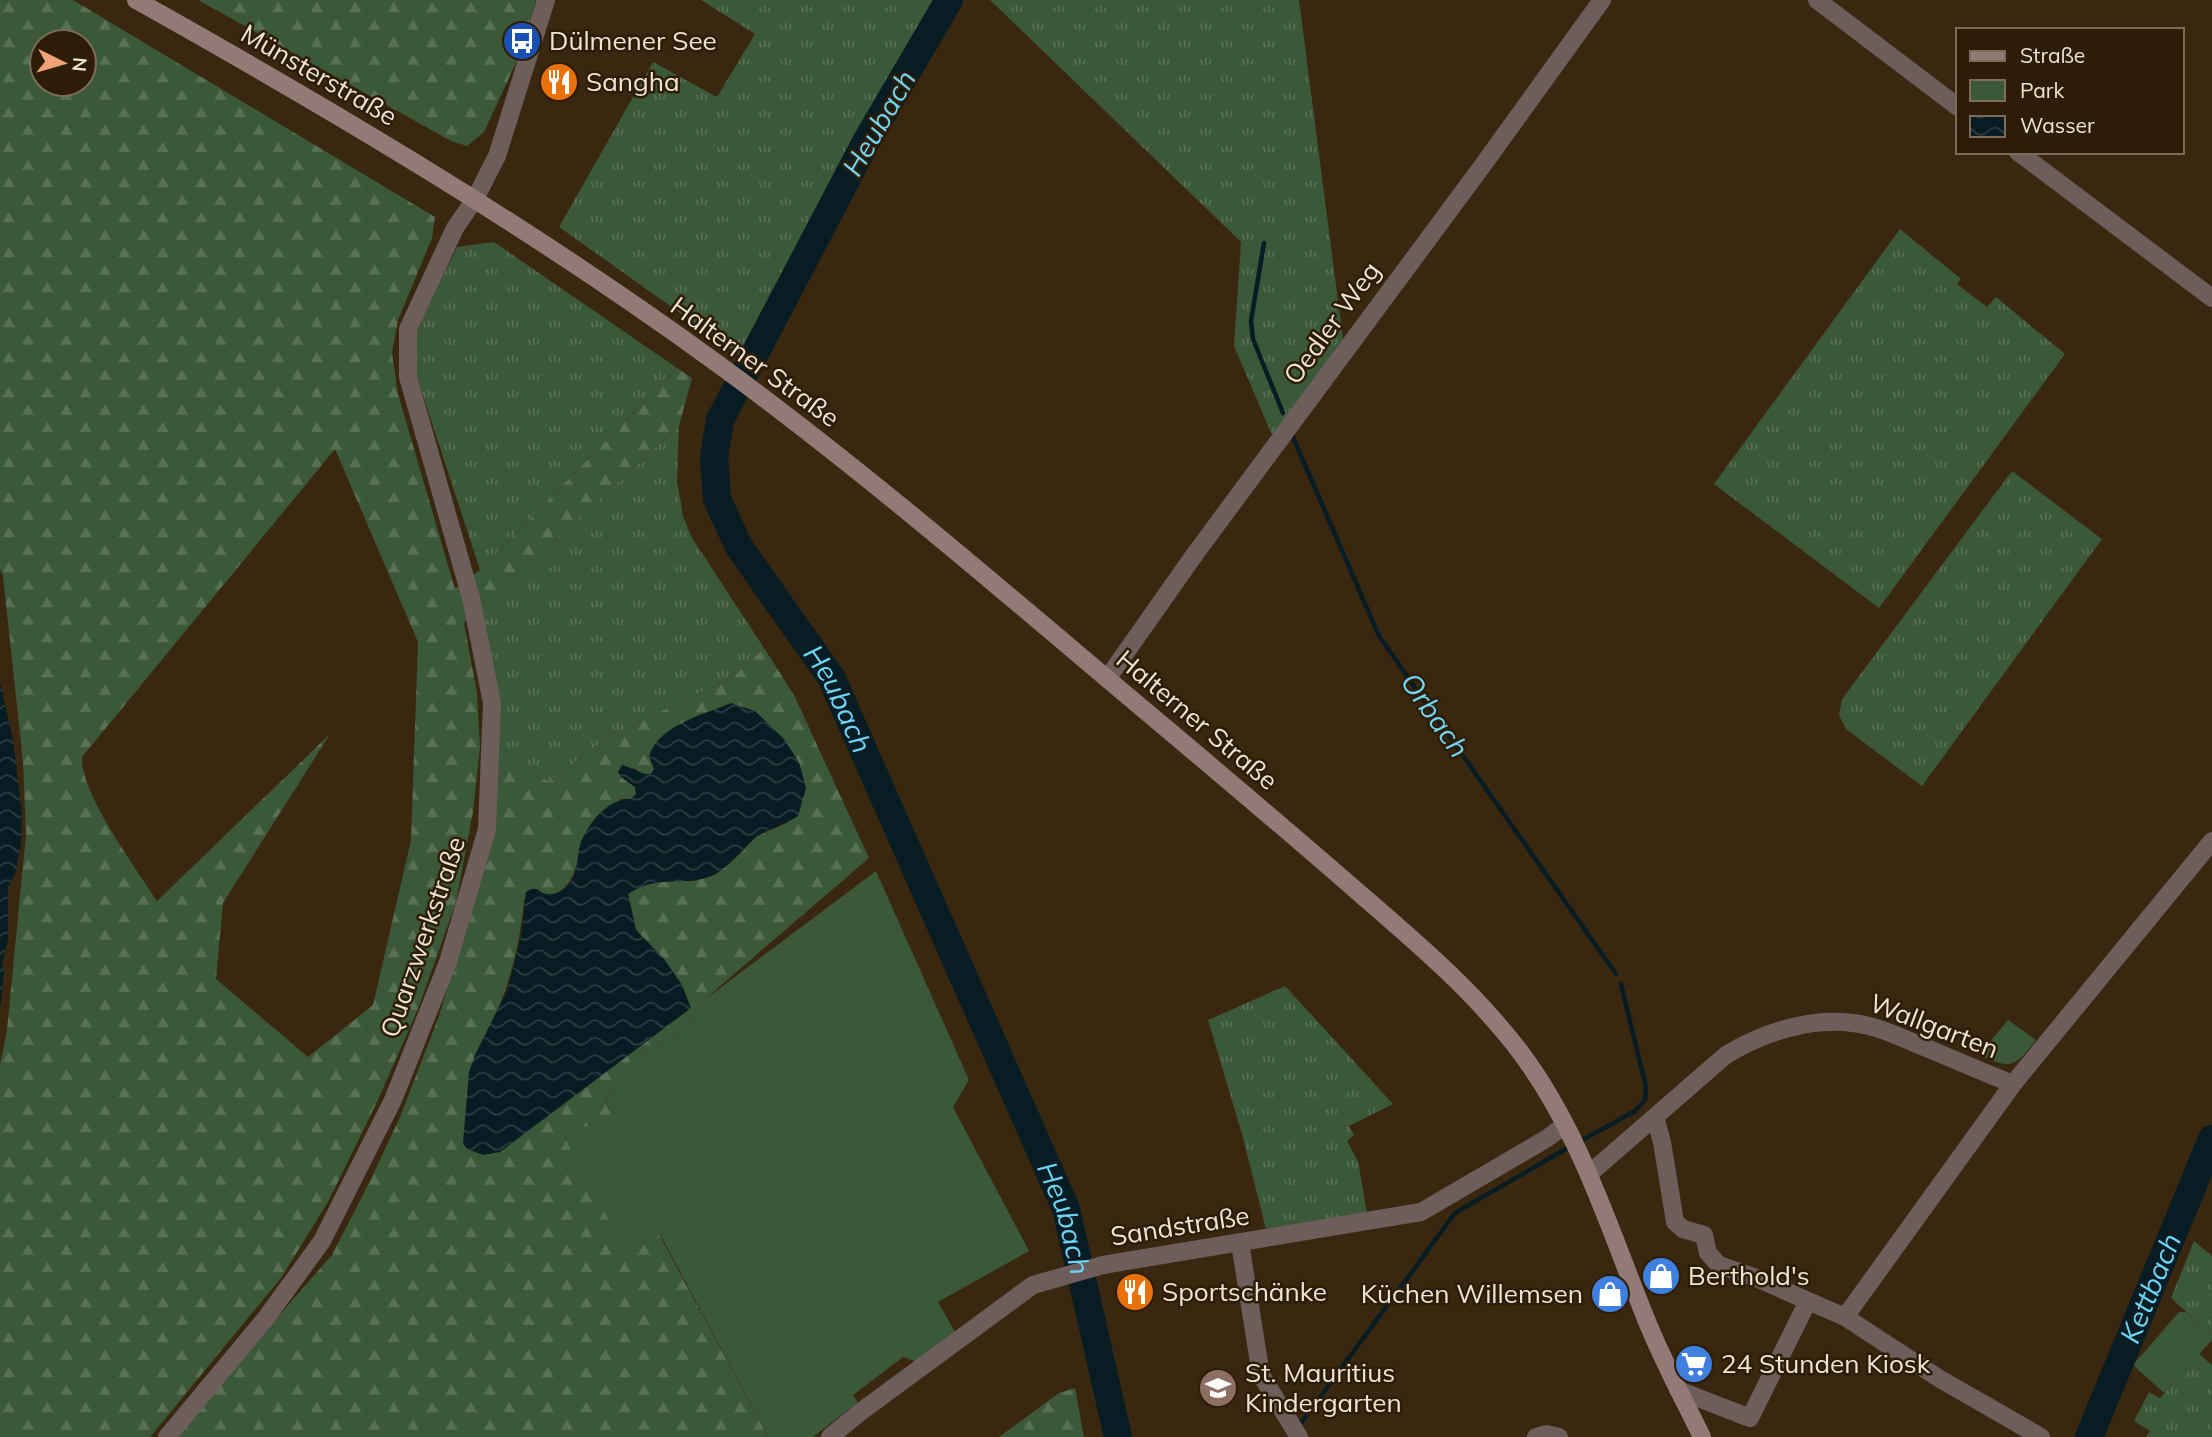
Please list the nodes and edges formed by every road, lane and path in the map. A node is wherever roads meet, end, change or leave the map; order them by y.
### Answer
1 (136, 0) edge
2 (545, 0) edge
3 (1602, 0) edge
4 (1817, 0) edge
5 (1956, 105) edge
6 (2021, 154) edge
7 (475, 199) junction
8 (2212, 298) edge
9 (1107, 679) junction
10 (2212, 841) edge
11 (2013, 1084) junction
12 (1655, 1117) junction
13 (1568, 1130) junction
14 (1589, 1174) junction
15 (1240, 1243) junction
16 (1808, 1301) junction
17 (1845, 1317) junction
18 (1678, 1390) junction
19 (167, 1437) edge
20 (830, 1437) edge
21 (1299, 1437) edge
22 (1535, 1437) edge
23 (1559, 1437) edge
24 (1702, 1437) edge
25 (2041, 1437) edge

1 - 7 main road, Münsterstraße
2 - 7 street, Quarzwerkstraße
3 - 9 street, Oedler Weg
4 - 5 street
6 - 8 street
7 - 9 main road, Halterner Straße
7 - 19 street, Quarzwerkstraße
9 - 13 main road, Halterner Straße
10 - 11 street, Wallgarten
11 - 12 street, Wallgarten
11 - 17 street, Wallgarten
12 - 14 street, Wallgarten
12 - 16 street
13 - 14 main road, Halterner Straße
13 - 15 street, Sandstraße
14 - 18 main road, Halterner Straße
15 - 20 street, Sandstraße
15 - 21 street
16 - 17 street
16 - 18 street
17 - 25 street
18 - 24 main road, Halterner Straße
22 - 23 street

